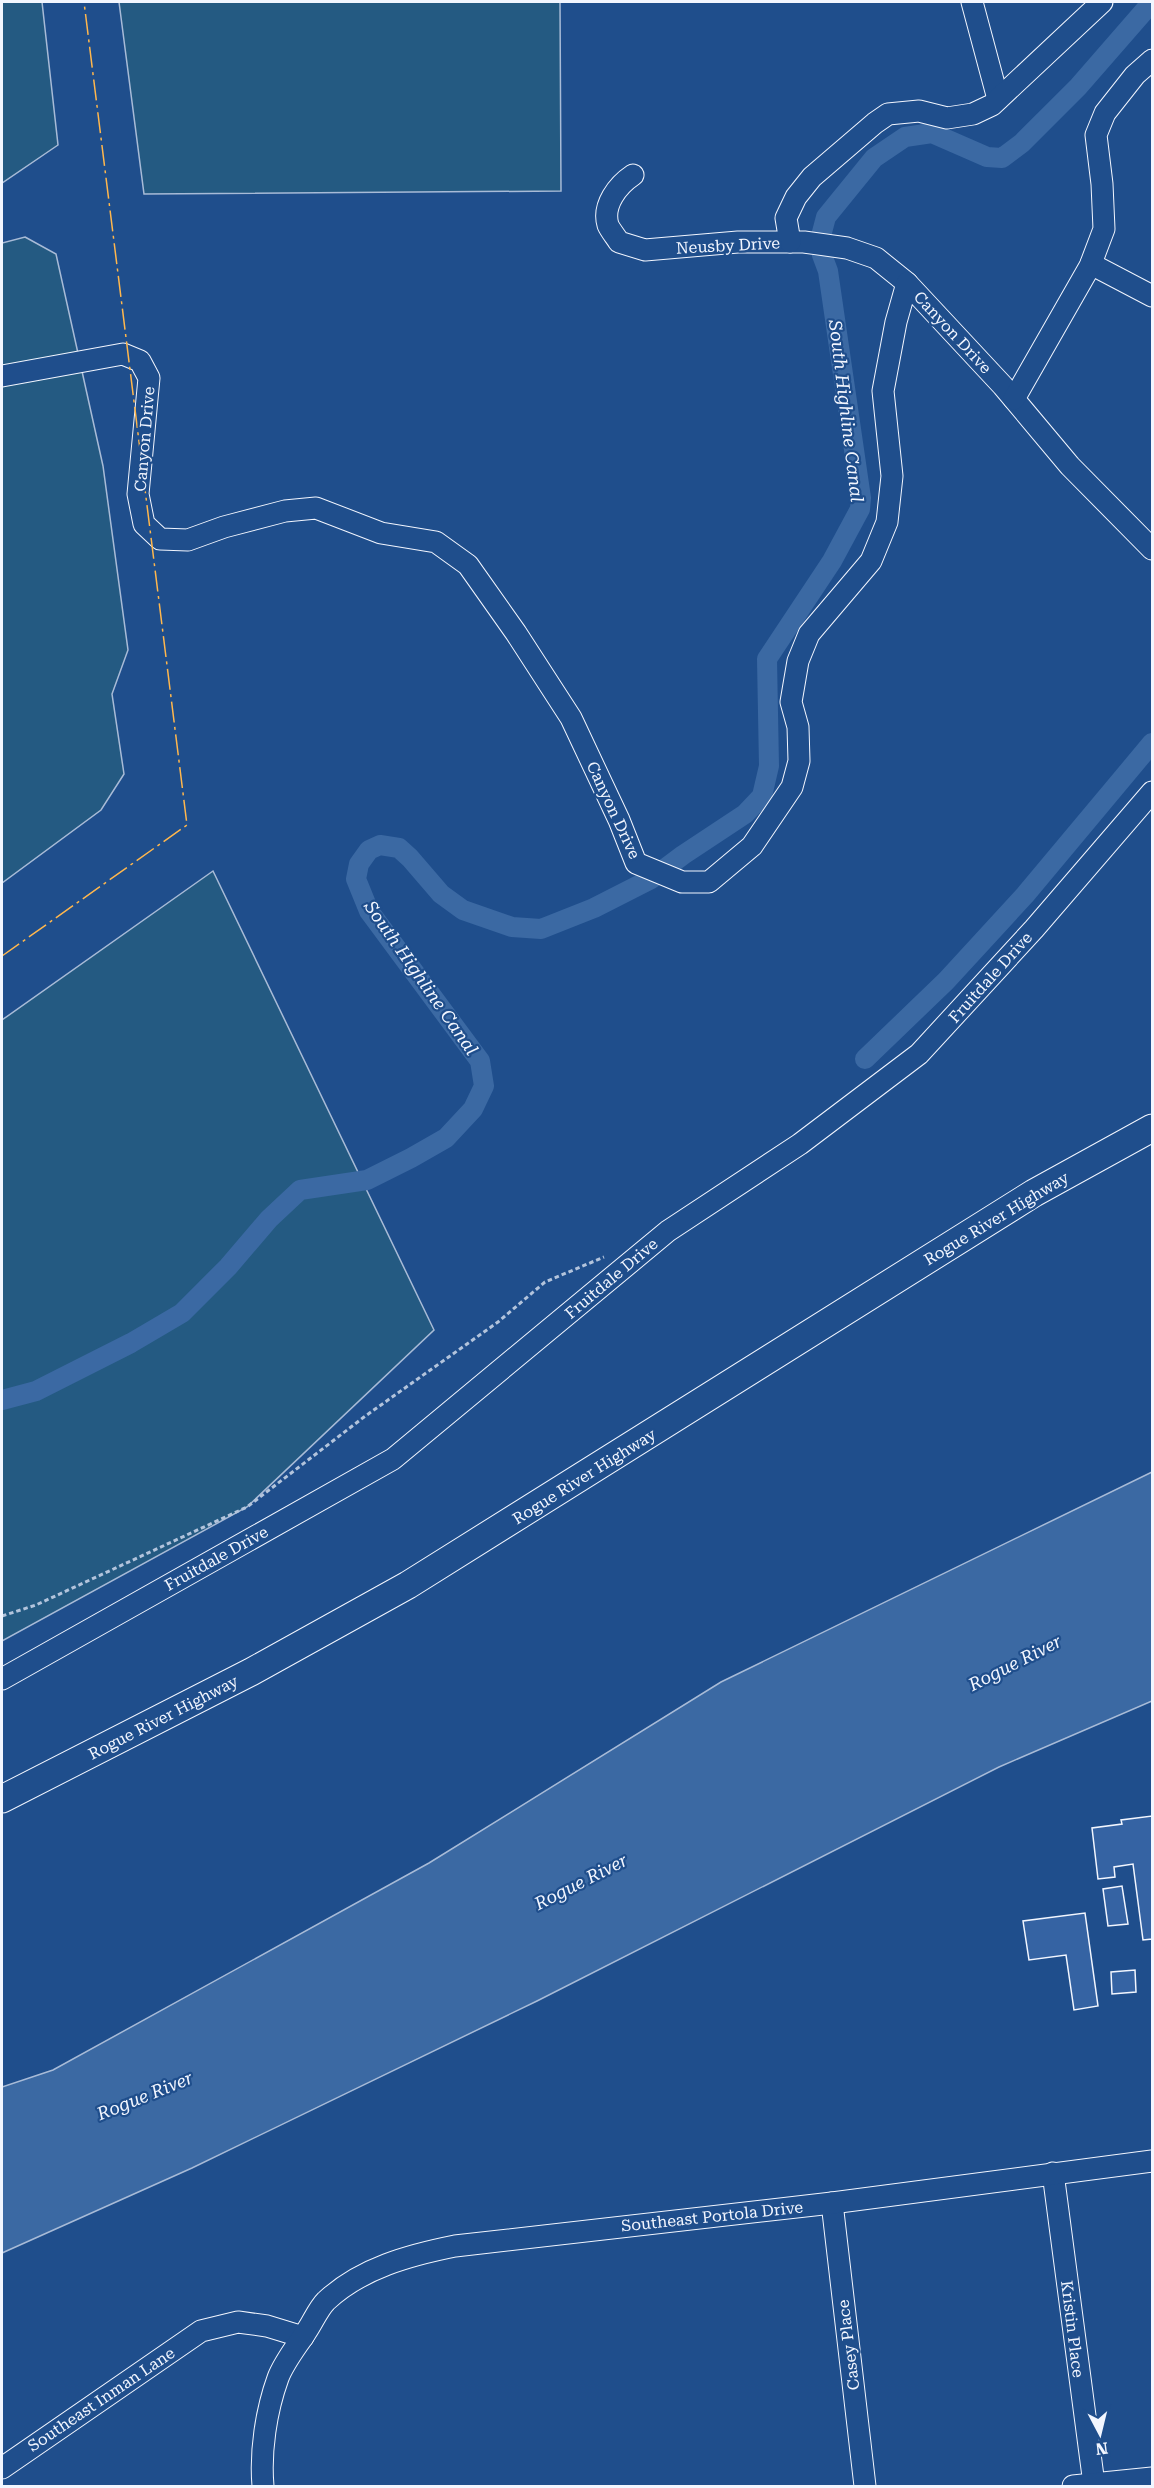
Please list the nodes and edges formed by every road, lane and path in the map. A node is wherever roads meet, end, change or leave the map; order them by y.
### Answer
1 (972, 2) edge
2 (1102, 2) edge
3 (1152, 60) edge
4 (998, 99) junction
5 (633, 175) dead end
6 (790, 242) junction
7 (1091, 264) junction
8 (907, 284) junction
9 (1152, 296) edge
10 (2, 376) edge
11 (1014, 399) junction
12 (1152, 549) edge
13 (1152, 792) edge
14 (1152, 1128) edge
15 (606, 1256) dead end
16 (2, 1616) edge
17 (2, 1679) edge
18 (2, 1799) edge
19 (1152, 2161) edge
20 (1053, 2173) junction
21 (832, 2203) junction
22 (303, 2337) junction
23 (2, 2468) edge
24 (1152, 2478) edge
25 (1083, 2485) edge
26 (263, 2487) edge
27 (865, 2487) edge

1 - 4 street
2 - 4 street
3 - 7 street
4 - 6 street
5 - 6 street, Neusby Drive
6 - 8 street, Neusby Drive
7 - 9 street
7 - 11 street
8 - 10 street, Canyon Drive
8 - 11 street, Canyon Drive
11 - 12 street, Canyon Drive
13 - 17 street, Fruitdale Drive
14 - 18 main road, Rogue River Highway
15 - 16 path
19 - 20 street, Southeast Portola Drive
20 - 21 street, Southeast Portola Drive
20 - 25 street, Kristin Place
21 - 22 street, Southeast Portola Drive
21 - 27 street, Casey Place
22 - 23 street, Southeast Inman Lane
22 - 26 street, Southeast Portola Drive
24 - 25 street

